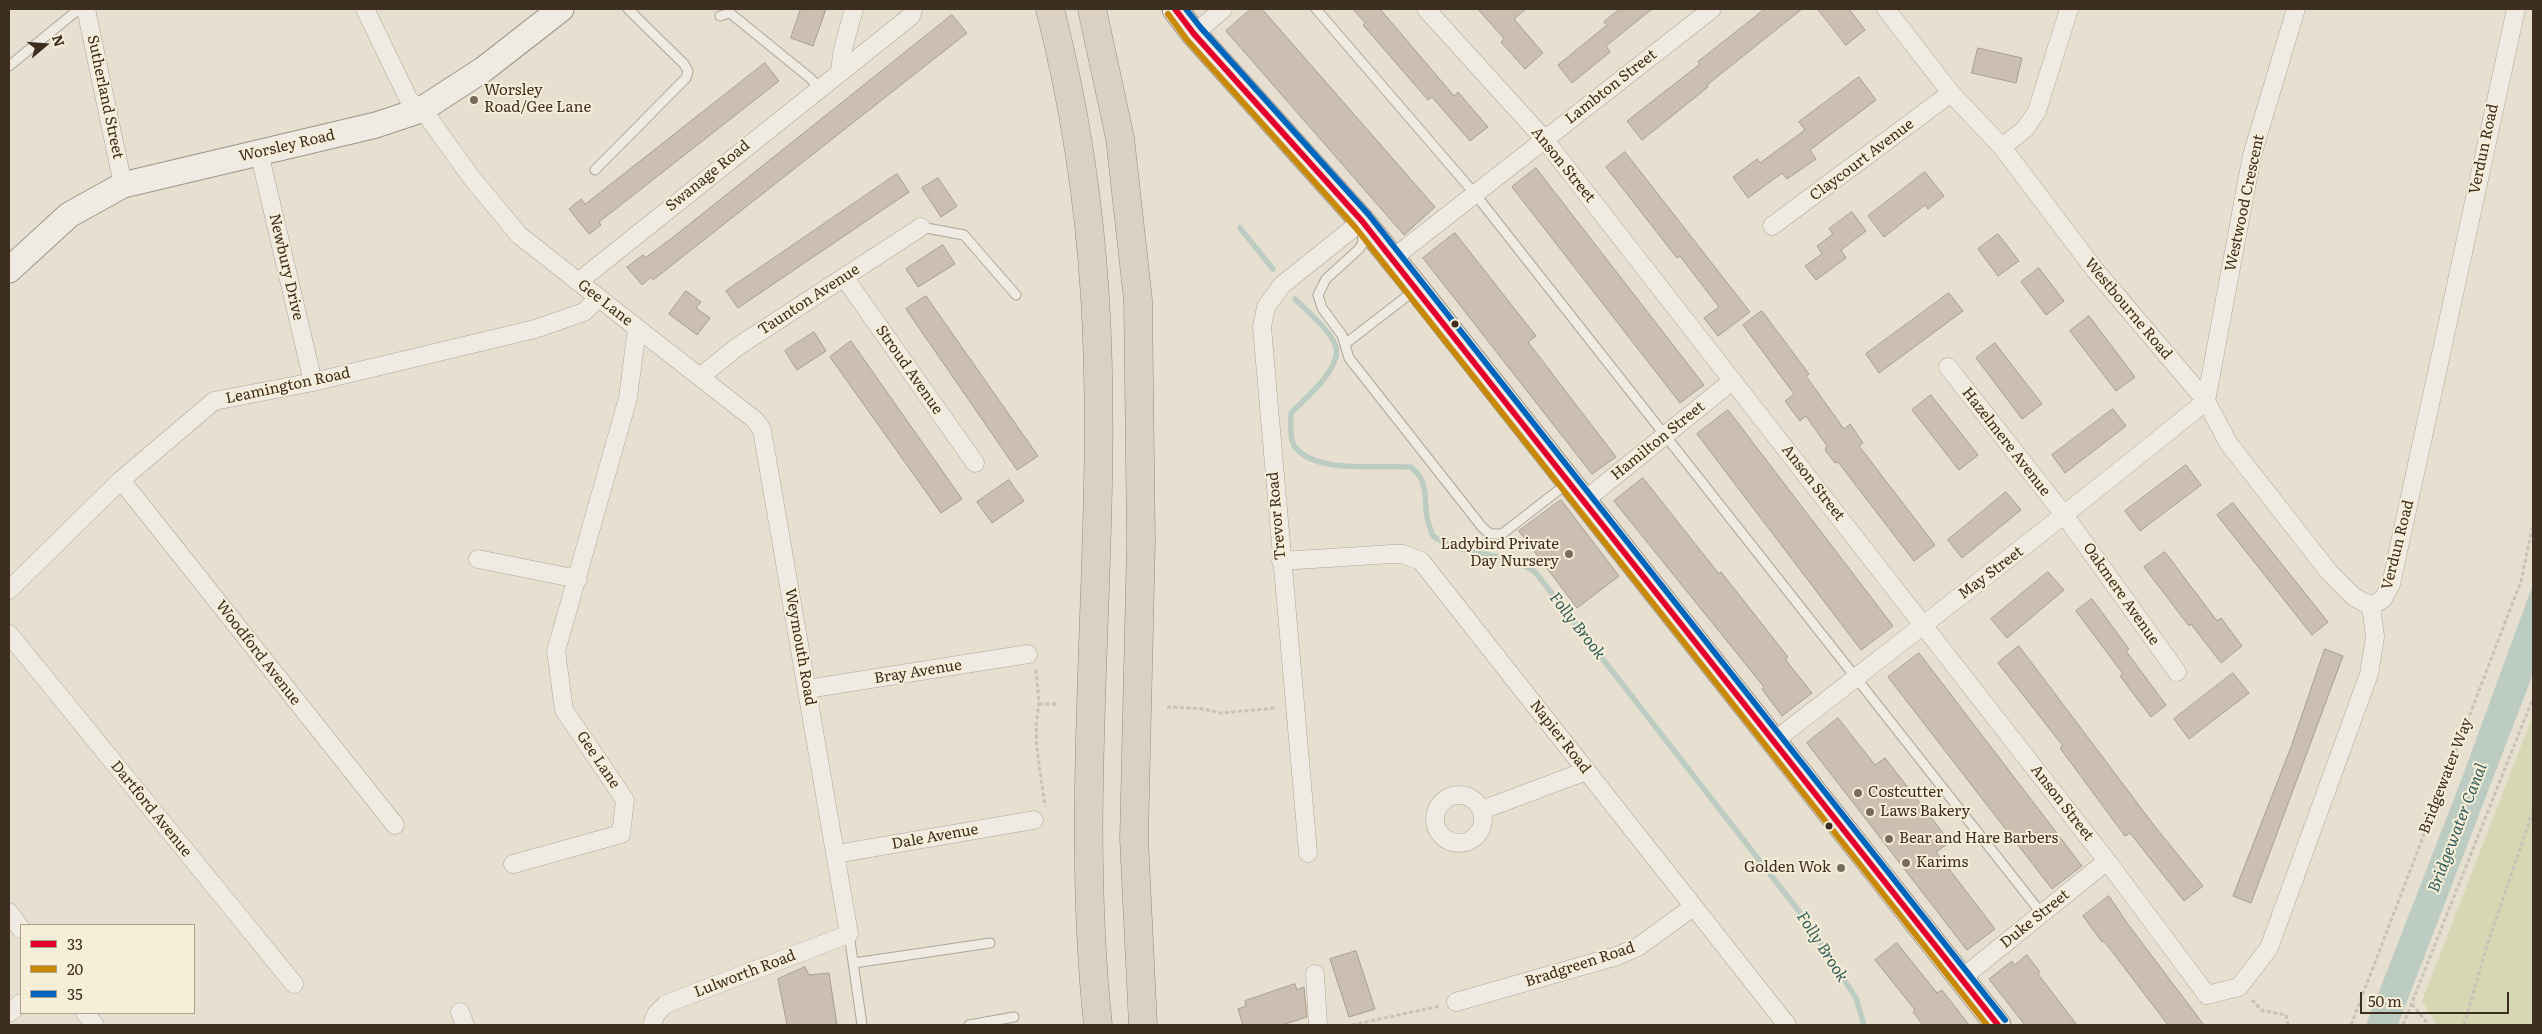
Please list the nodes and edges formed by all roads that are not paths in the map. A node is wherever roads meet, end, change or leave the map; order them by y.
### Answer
1 (79, 9) edge
2 (86, 9) edge
3 (365, 9) edge
4 (561, 9) edge
5 (628, 9) edge
6 (854, 9) edge
7 (913, 9) edge
8 (1050, 9) edge
9 (1092, 9) edge
10 (1175, 9) edge
11 (1223, 9) edge
12 (1316, 9) edge
13 (1426, 9) edge
14 (1712, 9) edge
15 (1886, 9) edge
16 (2069, 9) edge
17 (2296, 9) edge
18 (2516, 9) edge
19 (720, 16) dead end
20 (1194, 34) junction
21 (9, 66) edge
22 (840, 71) junction
23 (819, 88) junction
24 (1951, 93) junction
25 (421, 110) junction
26 (1544, 139) junction
27 (2002, 148) junction
28 (259, 152) junction
29 (595, 170) dead end
30 (123, 185) junction
31 (1475, 194) junction
32 (1362, 221) junction
33 (1772, 226) dead end
34 (921, 227) joint
35 (1393, 258) junction
36 (9, 270) edge
37 (844, 277) junction
38 (578, 282) junction
39 (1417, 289) junction
40 (1016, 295) dead end
41 (598, 298) junction
42 (636, 328) junction
43 (1345, 344) junction
44 (1948, 367) dead end
45 (700, 377) junction
46 (313, 382) junction
47 (1732, 382) junction
48 (2206, 401) junction
49 (1665, 436) junction
50 (975, 463) dead end
51 (121, 480) junction
52 (1576, 492) junction
53 (2065, 516) junction
54 (478, 559) dead end
55 (1281, 561) junction
56 (578, 578) junction
57 (9, 590) edge
58 (2370, 606) junction
59 (1923, 624) junction
60 (9, 634) edge
61 (1028, 654) road end
62 (2176, 672) dead end
63 (1855, 678) junction
64 (808, 689) junction
65 (1773, 742) junction
66 (1586, 771) junction
67 (1482, 810) dead end
68 (1034, 820) road end
69 (395, 825) dead end
70 (1308, 853) dead end
71 (836, 854) junction
72 (2107, 861) junction
73 (513, 864) dead end
74 (1693, 907) junction
75 (9, 912) edge
76 (2042, 914) junction
77 (20, 928) edge
78 (849, 934) junction
79 (990, 942) dead end
80 (854, 963) junction
81 (2187, 968) joint
82 (1315, 974) dead end
83 (1962, 978) junction
84 (294, 984) dead end
85 (1456, 1002) road end
86 (20, 1004) edge
87 (9, 1013) edge
88 (86, 1014) edge
89 (1014, 1018) dead end
90 (94, 1025) edge
91 (652, 1025) edge
92 (862, 1025) edge
93 (969, 1025) edge
94 (1098, 1025) edge
95 (1143, 1025) edge
96 (1318, 1025) edge
97 (1787, 1025) edge
98 (1998, 1025) edge

1 - 21 lane
2 - 30 street, Sutherland Street
3 - 25 street, Gee Lane
4 - 25 main road, Worsley Road
5 - 29 lane
6 - 22 street
7 - 22 street, Swanage Road
8 - 94 highway
9 - 95 highway
10 - 20 main road
11 - 20 street
12 - 31 lane
13 - 26 street, Anson Street
14 - 26 street, Lambton Street
15 - 24 street, Westbourne Road
16 - 27 street
17 - 48 street, Westwood Crescent
18 - 58 street, Verdun Road
19 - 23 lane
20 - 32 main road
22 - 23 street, Swanage Road
23 - 38 street, Swanage Road
24 - 27 street, Westbourne Road
24 - 33 street, Claycourt Avenue
25 - 28 main road, Worsley Road
25 - 38 street, Gee Lane
26 - 31 street, Lambton Street
26 - 47 street, Anson Street
27 - 48 street, Westbourne Road
28 - 30 main road, Worsley Road
28 - 46 street, Newbury Drive
30 - 36 main road, Worsley Road
31 - 35 street, Lambton Street
31 - 49 lane
32 - 35 main road
32 - 43 lane
32 - 55 street, Trevor Road
34 - 37 street, Taunton Avenue
34 - 40 lane
35 - 39 main road
37 - 45 street, Taunton Avenue
37 - 50 street, Stroud Avenue
38 - 41 street, Gee Lane
39 - 43 lane
39 - 52 main road
41 - 42 street, Gee Lane
41 - 46 street, Leamington Road
42 - 45 street, Weymouth Road
42 - 56 street, Gee Lane
43 - 52 lane
44 - 53 street, Hazelmere Avenue
45 - 64 street, Weymouth Road
46 - 51 street, Leamington Road
47 - 49 street, Hamilton Street
47 - 59 street, Anson Street
48 - 53 street, May Street
48 - 58 street, Westbourne Road
49 - 52 street, Hamilton Street
49 - 63 lane
51 - 57 street, Leamington Road
51 - 69 street, Woodford Avenue
52 - 65 main road
53 - 59 street, May Street
53 - 62 street, Oakmere Avenue
54 - 56 street
55 - 66 street, Napier Road
55 - 70 street, Trevor Road
56 - 73 street, Gee Lane
58 - 81 street, Verdun Road
59 - 63 street, May Street
59 - 72 street, Anson Street
60 - 84 street, Dartford Avenue
61 - 64 street, Bray Avenue
63 - 65 street, May Street
63 - 76 lane
64 - 71 street, Weymouth Road
65 - 83 main road
66 - 67 street
66 - 74 street, Napier Road
68 - 71 street, Dale Avenue
71 - 78 street, Weymouth Road
72 - 76 street, Duke Street
72 - 81 street, Anson Street
74 - 85 street, Bradgreen Road
74 - 97 street, Napier Road
75 - 77 street
76 - 83 street, Duke Street
78 - 80 lane, Weymouth Road
78 - 91 street, Lulworth Road
79 - 80 lane
80 - 92 lane, Weymouth Road
82 - 96 street
83 - 98 main road
86 - 87 street
88 - 90 street
89 - 93 lane

